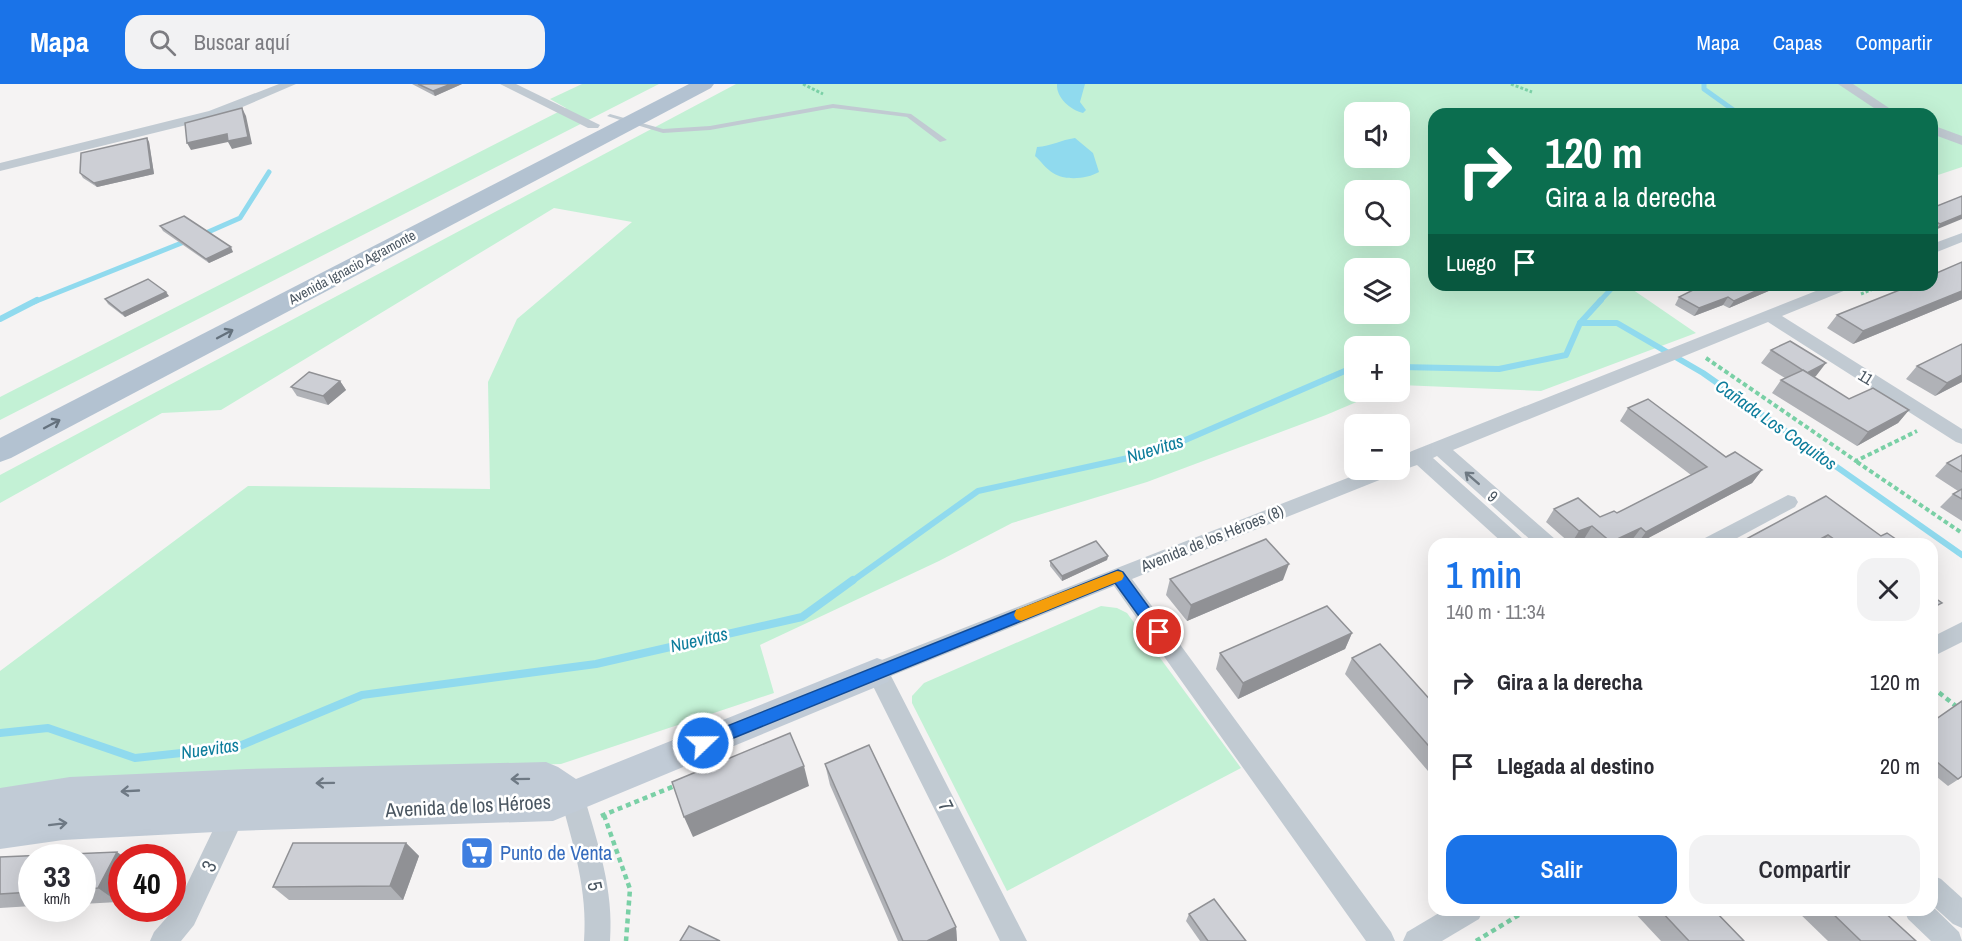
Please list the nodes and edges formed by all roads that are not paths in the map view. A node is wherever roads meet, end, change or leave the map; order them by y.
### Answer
1 (290, 84) edge
2 (506, 84) edge
3 (674, 84) edge
4 (704, 84) edge
5 (1844, 84) edge
6 (1882, 108) edge
7 (612, 121) junction
8 (1938, 131) edge
9 (943, 140) dead end
10 (1962, 141) edge
11 (0, 167) edge
12 (1962, 237) edge
13 (1938, 247) edge
14 (1830, 291) edge
15 (1770, 316) junction
16 (0, 429) edge
17 (1962, 438) edge
18 (1439, 448) junction
19 (0, 451) edge
20 (1419, 456) junction
21 (1410, 460) edge
22 (1360, 480) edge
23 (1788, 502) dead end
24 (1509, 538) edge
25 (1541, 538) edge
26 (1721, 538) edge
27 (1118, 576) junction
28 (1962, 631) edge
29 (1938, 645) edge
30 (877, 672) junction
31 (572, 796) junction
32 (240, 800) junction
33 (0, 804) edge
34 (0, 832) edge
35 (1938, 893) edge
36 (1962, 915) edge
37 (1460, 916) edge
38 (1923, 916) edge
39 (163, 941) edge
40 (597, 941) edge
41 (1014, 941) edge
42 (1383, 941) edge
43 (1416, 941) edge
44 (1950, 941) edge

1 - 11 street
2 - 7 street
3 - 7 main road, Avenida Ignacio Agramonte
4 - 7 main road, Avenida Ignacio Agramonte
5 - 6 street
7 - 9 lane
7 - 16 main road, Avenida Ignacio Agramonte
19 -> 7 main road, Avenida Ignacio Agramonte
8 - 10 street
12 - 13 street
14 - 15 street
15 - 17 street, 11
15 - 18 street
18 - 20 street
25 -> 18 street, 9
20 - 21 street
20 - 24 street, 9
22 - 27 street, Avenida de los Héroes (8)
23 - 26 street
27 - 30 street, Avenida de los Héroes (8)
27 - 42 street
28 - 29 street
30 - 31 street, Avenida de los Héroes (8)
30 - 41 street, 7
31 - 32 street, Avenida de los Héroes
31 - 40 street, 5
32 -> 33 street, Avenida de los Héroes
34 -> 32 street, Avenida de los Héroes
32 - 39 street, 3
35 - 36 street
37 - 43 street
38 - 44 street

